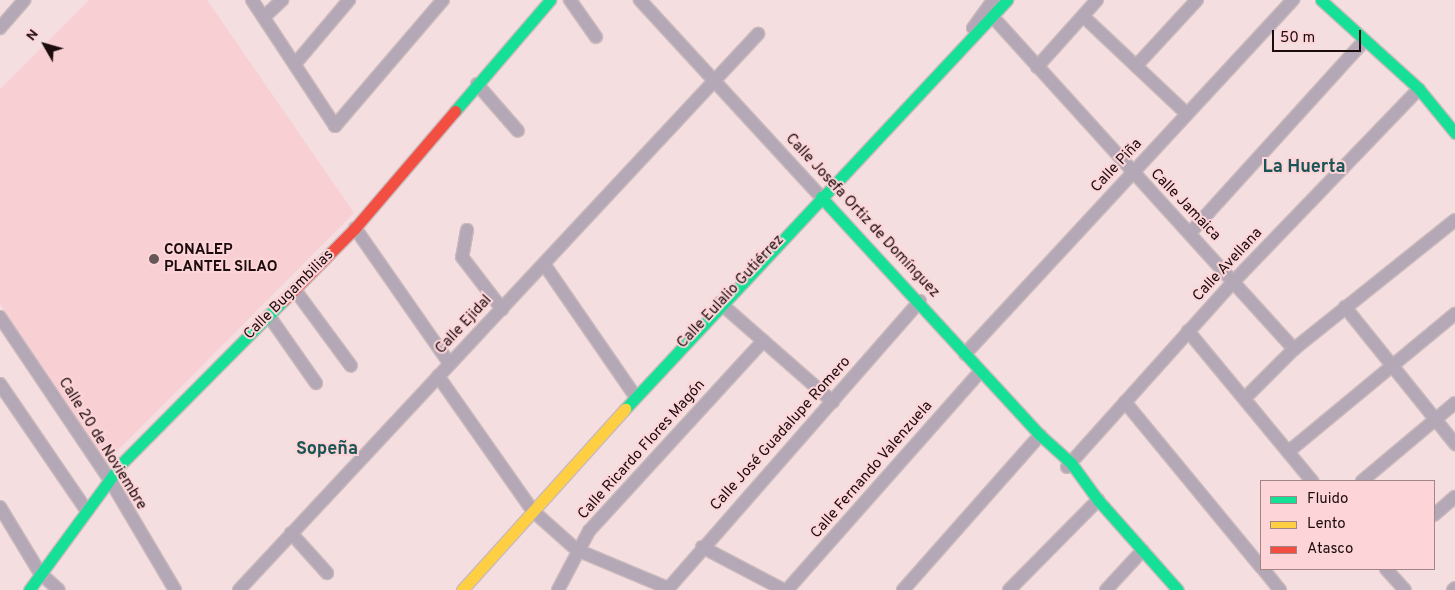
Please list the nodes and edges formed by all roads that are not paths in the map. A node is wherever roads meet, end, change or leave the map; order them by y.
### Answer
1 (24, 0) edge
2 (252, 0) edge
3 (282, 0) edge
4 (349, 0) edge
5 (443, 0) edge
6 (550, 0) edge
7 (570, 0) edge
8 (640, 0) edge
9 (993, 0) edge
10 (1007, 0) edge
11 (1097, 0) edge
12 (1197, 0) edge
13 (1293, 0) edge
14 (1321, 0) edge
15 (992, 16) junction
16 (1083, 16) junction
17 (264, 17) junction
18 (0, 28) edge
19 (758, 34) dead end
20 (596, 38) dead end
21 (1364, 41) junction
22 (960, 50) junction
23 (295, 64) junction
24 (1136, 66) junction
25 (1037, 67) junction
26 (714, 83) junction
27 (477, 84) junction
28 (1419, 89) junction
29 (1188, 114) junction
30 (518, 130) dead end
31 (1455, 133) edge
32 (1132, 174) junction
33 (821, 197) junction
34 (1455, 220) edge
35 (355, 228) junction
36 (467, 230) dead end
37 (1190, 233) junction
38 (544, 264) junction
39 (1235, 280) junction
40 (295, 290) junction
41 (920, 302) junction
42 (720, 303) junction
43 (1345, 307) junction
44 (502, 309) junction
45 (1455, 314) edge
46 (269, 316) junction
47 (0, 317) edge
48 (1188, 331) junction
49 (763, 341) junction
50 (1294, 349) junction
51 (965, 354) junction
52 (450, 364) junction
53 (1392, 365) junction
54 (351, 366) dead end
55 (980, 372) junction
56 (438, 376) junction
57 (316, 383) dead end
58 (0, 384) edge
59 (635, 396) junction
60 (1245, 398) junction
61 (832, 402) junction
62 (1125, 402) junction
63 (1455, 403) edge
64 (1436, 420) junction
65 (1040, 435) junction
66 (1455, 444) edge
67 (1288, 452) junction
68 (1068, 466) junction
69 (110, 480) junction
70 (1311, 480) edge
71 (1363, 480) edge
72 (1455, 497) edge
73 (1095, 503) junction
74 (0, 506) edge
75 (87, 511) junction
76 (533, 511) junction
77 (1435, 514) edge
78 (5, 525) edge
79 (291, 532) junction
80 (702, 547) junction
81 (577, 550) junction
82 (1140, 554) junction
83 (1260, 566) edge
84 (1264, 570) edge
85 (1387, 570) edge
86 (40, 573) junction
87 (327, 573) dead end
88 (668, 589) edge
89 (29, 590) edge
90 (58, 590) edge
91 (175, 590) edge
92 (239, 590) edge
93 (462, 590) edge
94 (558, 590) edge
95 (786, 590) edge
96 (903, 590) edge
97 (1009, 590) edge
98 (1106, 590) edge
99 (1166, 590) edge
100 (1178, 590) edge
101 (1280, 590) edge
102 (1404, 590) edge

1 - 18 street
2 - 17 street
3 - 17 street
4 - 23 street
5 - 23 street
6 - 27 street, Calle Bugambilias
7 - 20 street
8 - 26 street, Calle Josefa Ortiz de Domínguez
9 - 22 street
10 - 15 street, Calle Eulalio Gutiérrez
11 - 16 street
12 - 24 street
13 - 29 street, Calle Piña
14 - 21 street
15 - 22 street, Calle Eulalio Gutiérrez
15 - 25 street, Calle Jamaica
16 - 24 street
16 - 25 street
17 - 23 street
19 - 26 street, Calle Ejidal
21 - 28 street
21 - 37 street
22 - 33 street, Calle Eulalio Gutiérrez
24 - 29 street
25 - 32 street, Calle Jamaica
26 - 33 street, Calle Josefa Ortiz de Domínguez
26 - 38 street, Calle Ejidal
27 - 30 street
27 - 35 street, Calle Bugambilias
28 - 31 street
28 - 39 street, Calle Avellana
29 - 32 street, Calle Piña
32 - 37 street, Calle Jamaica
32 - 51 street, Calle Piña
33 - 41 street, Calle Josefa Ortiz de Domínguez
33 - 42 street, Calle Eulalio Gutiérrez
34 - 43 street
35 - 40 street, Calle Bugambilias
35 - 52 street
36 - 44 street
37 - 39 street, Calle Jamaica
38 - 44 street, Calle Ejidal
38 - 59 street
39 - 48 street, Calle Avellana
39 - 50 street, Calle Jamaica
40 - 46 street, Calle Bugambilias
40 - 54 street
41 - 51 street, Calle Josefa Ortiz de Domínguez
41 - 61 street, Calle José Guadalupe Romero
42 - 49 street
42 - 59 street, Calle Eulalio Gutiérrez
43 - 50 street
43 - 53 street
44 - 52 street, Calle Ejidal
45 - 53 street
46 - 57 street
46 - 69 street, Calle Bugambilias
47 - 69 street, Calle 20 de Noviembre
48 - 60 street
48 - 62 street, Calle Avellana
49 - 61 street
49 - 81 street, Calle Ricardo Flores Magón
50 - 60 street
51 - 55 street, Calle Josefa Ortiz de Domínguez
52 - 56 street, Calle Ejidal
53 - 64 street
53 - 67 street
55 - 65 street, Calle Josefa Ortiz de Domínguez
55 - 95 street, Calle Fernando Valenzuela
56 - 76 street
56 - 79 street, Calle Ejidal
58 - 75 street
59 - 76 street, Calle Eulalio Gutiérrez
60 - 67 street
61 - 80 street, Calle José Guadalupe Romero
62 - 68 street, Calle Avellana
62 - 83 street
63 - 64 street
64 - 66 street
64 - 71 street
65 - 68 street, Calle Josefa Ortiz de Domínguez
65 - 96 street
67 - 70 street
68 - 73 street, Calle Josefa Ortiz de Domínguez
69 - 75 street, Calle Bugambilias
69 - 91 street, Calle 20 de Noviembre
72 - 77 street
73 - 82 street, Calle Josefa Ortiz de Domínguez
73 - 97 street
74 - 78 street
75 - 86 street, Calle Bugambilias
76 - 81 street
76 - 93 street, Calle Eulalio Gutiérrez
78 - 86 street
79 - 87 street
79 - 92 street, Calle Ejidal
80 - 88 street, Calle José Guadalupe Romero
80 - 95 street
81 - 88 street
81 - 94 street, Calle Ricardo Flores Magón
82 - 98 street
82 - 99 street, Calle Josefa Ortiz de Domínguez
82 - 100 street, Calle Josefa Ortiz de Domínguez
84 - 101 street
85 - 102 street
86 - 89 street, Calle Bugambilias
86 - 90 street

